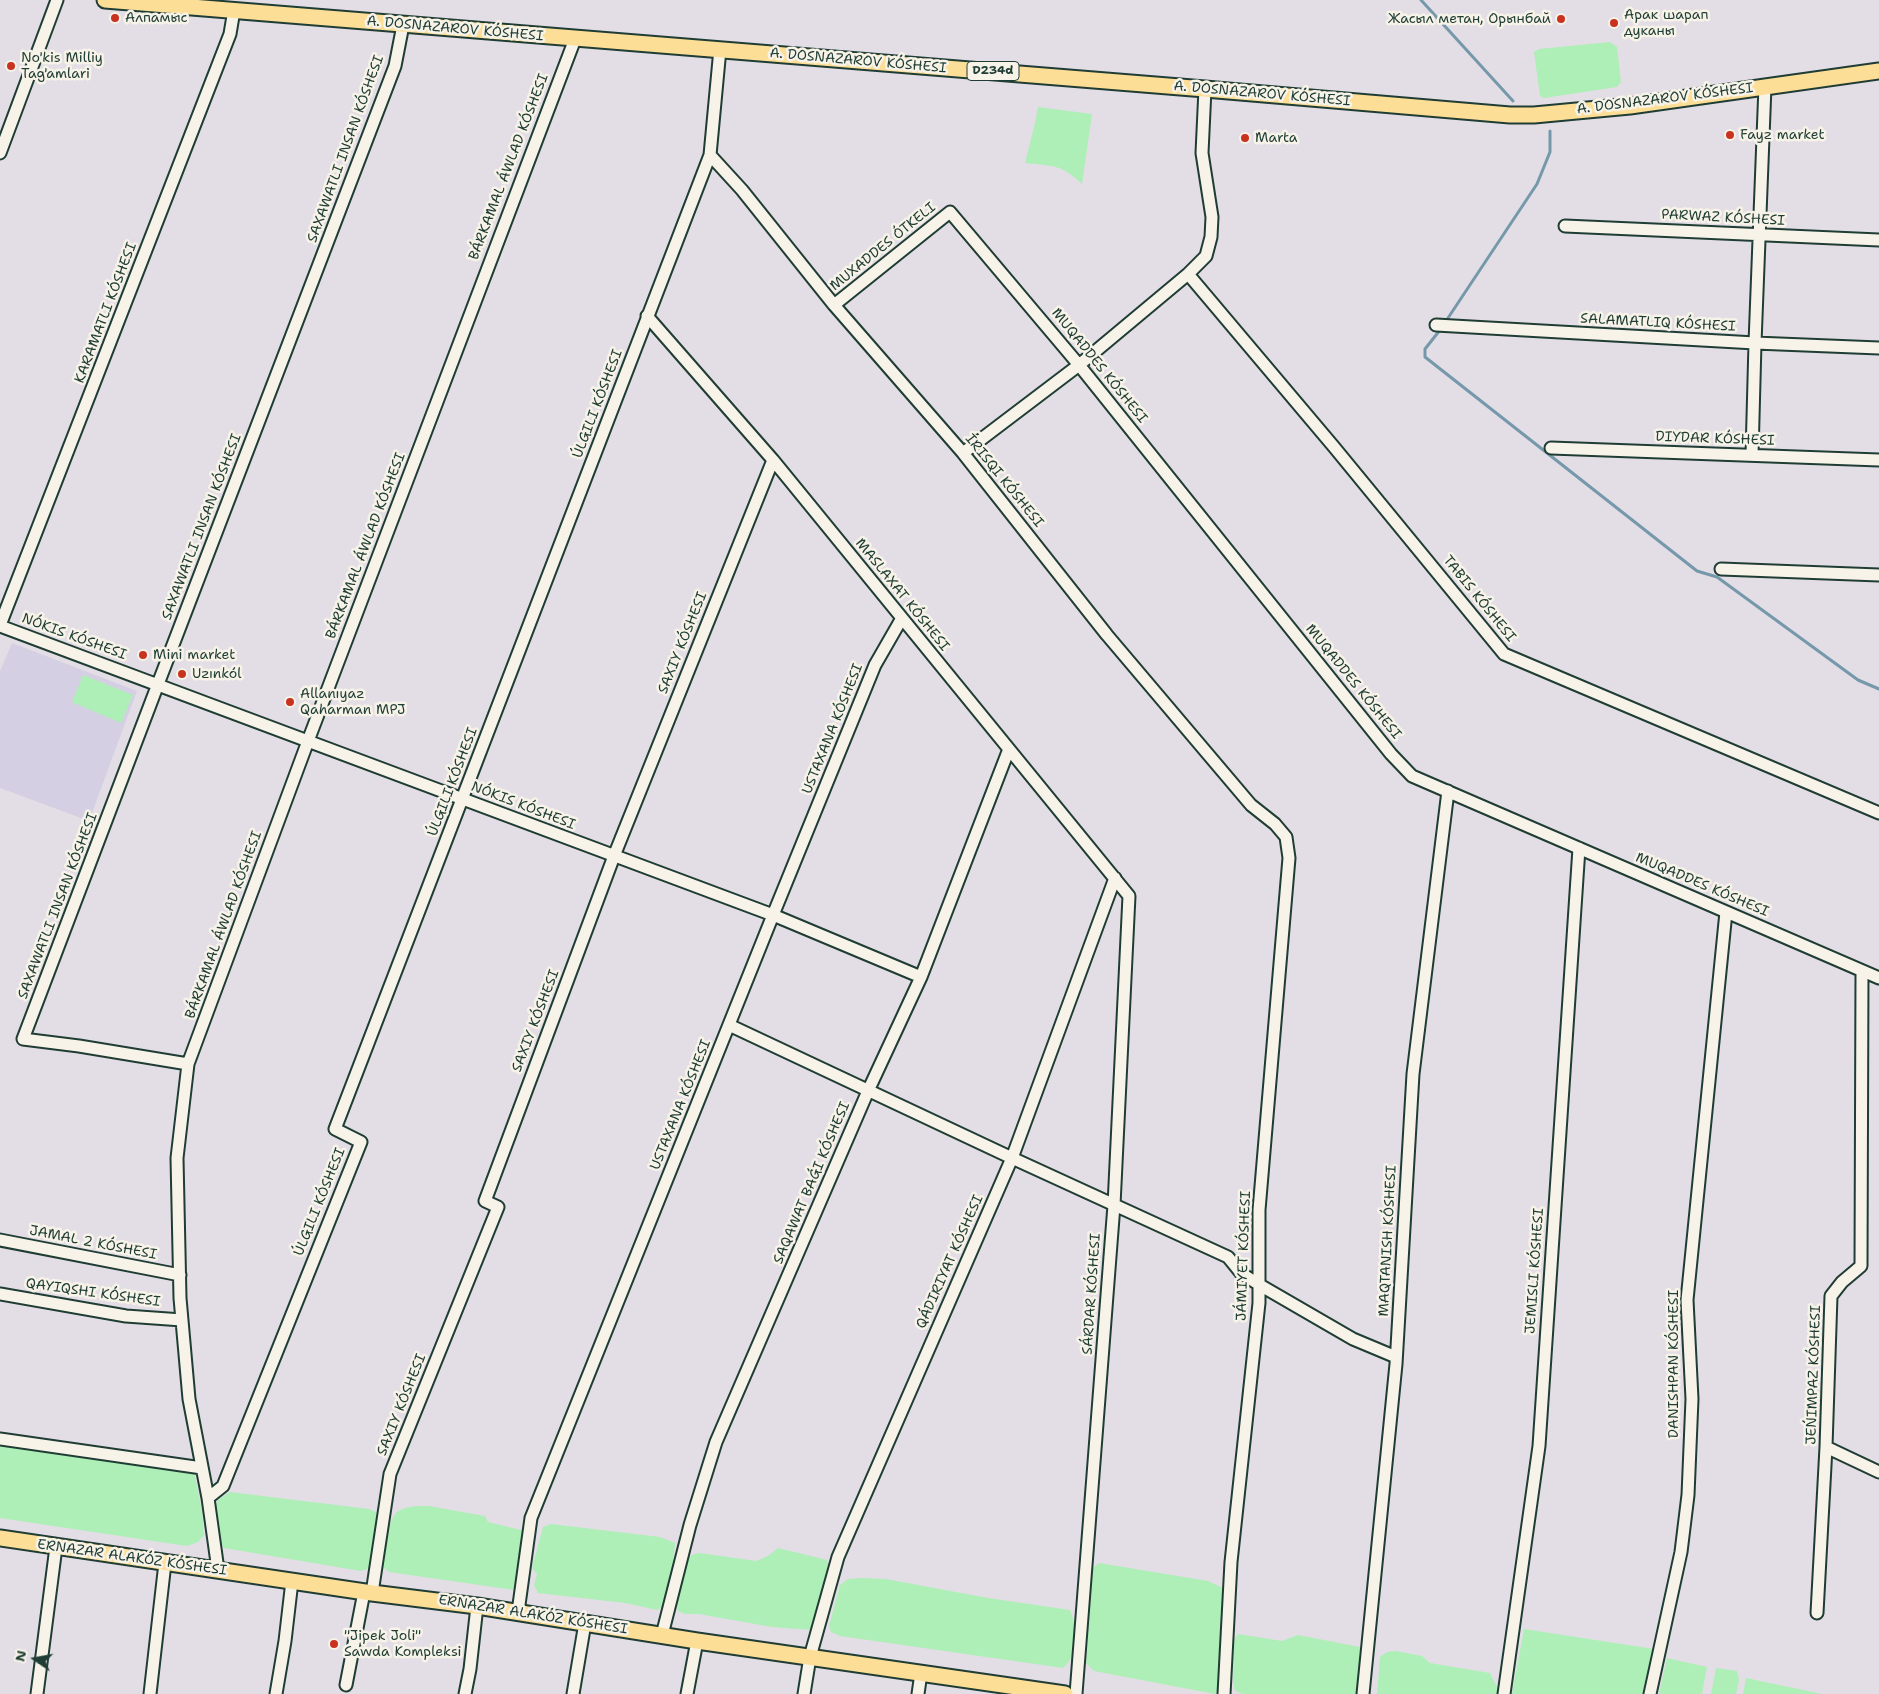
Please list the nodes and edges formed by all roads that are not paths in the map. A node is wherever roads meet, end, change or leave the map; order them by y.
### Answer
1 (57, 0) edge
2 (105, 0) edge
3 (234, 10) junction
4 (403, 25) junction
5 (575, 39) junction
6 (720, 49) junction
7 (1879, 71) edge
8 (1765, 86) junction
9 (1205, 88) junction
10 (0, 153) edge
11 (710, 156) junction
12 (950, 212) joint
13 (1565, 226) dead end
14 (1759, 235) junction
15 (1879, 240) edge
16 (1188, 274) junction
17 (834, 305) junction
18 (648, 316) junction
19 (1436, 325) dead end
20 (1755, 343) junction
21 (1879, 348) edge
22 (1080, 365) junction
23 (1551, 448) dead end
24 (963, 453) junction
25 (1752, 454) junction
26 (772, 460) junction
27 (1879, 460) edge
28 (1721, 569) dead end
29 (1879, 575) edge
30 (902, 618) junction
31 (0, 626) edge
32 (158, 684) junction
33 (308, 741) junction
34 (1009, 749) junction
35 (1448, 791) junction
36 (463, 799) junction
37 (1879, 813) edge
38 (1579, 848) junction
39 (614, 856) junction
40 (1115, 878) junction
41 (1129, 896) joint
42 (1726, 912) junction
43 (773, 916) junction
44 (1862, 971) junction
45 (921, 977) junction
46 (1879, 978) edge
47 (729, 1025) junction
48 (188, 1064) junction
49 (868, 1091) junction
50 (1012, 1158) junction
51 (1114, 1205) junction
52 (0, 1240) edge
53 (180, 1275) junction
54 (1258, 1284) junction
55 (0, 1294) edge
56 (182, 1320) junction
57 (1396, 1357) junction
58 (0, 1439) edge
59 (1826, 1447) junction
60 (202, 1468) junction
61 (1879, 1472) edge
62 (208, 1498) junction
63 (0, 1538) edge
64 (56, 1547) junction
65 (165, 1562) junction
66 (218, 1570) junction
67 (292, 1581) junction
68 (368, 1592) junction
69 (477, 1606) junction
70 (518, 1612) junction
71 (1817, 1612) dead end
72 (585, 1623) junction
73 (662, 1635) junction
74 (697, 1641) junction
75 (810, 1657) junction
76 (920, 1673) junction
77 (346, 1685) dead end
78 (1024, 1691) edge
79 (37, 1694) edge
80 (150, 1694) edge
81 (276, 1694) edge
82 (465, 1694) edge
83 (573, 1694) edge
84 (687, 1694) edge
85 (804, 1694) edge
86 (918, 1694) edge
87 (1065, 1694) edge
88 (1076, 1694) edge
89 (1224, 1694) edge
90 (1364, 1694) edge
91 (1504, 1694) edge
92 (1650, 1694) edge

1 - 10 street
2 - 3 main road, A. DOSNAZAROV KÓSHESI / D234d
3 - 4 main road, A. DOSNAZAROV KÓSHESI / D234d
3 - 31 street
4 - 5 main road, A. DOSNAZAROV KÓSHESI / D234d
4 - 32 street
5 - 6 main road, A. DOSNAZAROV KÓSHESI / D234d
5 - 33 street, BÁRKAMAL ÁWLAD KÓSHESI
6 - 9 main road, A. DOSNAZAROV KÓSHESI / D234d
6 - 11 street, ÚLGILI KÓSHESI
7 - 8 main road, A. DOSNAZAROV KÓSHESI / D234d
8 - 9 main road, A. DOSNAZAROV KÓSHESI / D234d
8 - 14 street
9 - 16 street
11 - 17 street
11 - 18 street, ÚLGILI KÓSHESI
12 - 17 street, MUXADDES ÓTKELI
12 - 22 street, MUQADDES KÓSHESI
13 - 14 street, PARWAZ KÓSHESI
14 - 15 street, PARWAZ KÓSHESI
14 - 20 street
16 - 22 street
16 - 37 street
17 - 24 street
18 - 26 street, MASLAXAT KÓSHESI
18 - 36 street, ÚLGILI KÓSHESI
19 - 20 street
20 - 21 street
20 - 25 street
22 - 24 street
22 - 35 street, MUQADDES KÓSHESI
23 - 25 street, DIYDAR KÓSHESI
24 - 54 street, JÁMIYET KÓSHESI
25 - 27 street, DIYDAR KÓSHESI
26 - 30 street, MASLAXAT KÓSHESI
26 - 39 street
28 - 29 street
30 - 34 street, MASLAXAT KÓSHESI
30 - 43 street, USTAXANA KÓSHESI
31 - 32 street, NÓKIS KÓSHESI
32 - 33 street, NÓKIS KÓSHESI
32 - 48 street
33 - 36 street, NÓKIS KÓSHESI
33 - 48 street, BÁRKAMAL ÁWLAD KÓSHESI
34 - 40 street, MASLAXAT KÓSHESI
34 - 45 street
35 - 38 street, MUQADDES KÓSHESI
35 - 57 street
36 - 39 street, NÓKIS KÓSHESI
36 - 62 street, ÚLGILI KÓSHESI
38 - 42 street, MUQADDES KÓSHESI
38 - 91 street, JEMISLI KÓSHESI
39 - 43 street, NÓKIS KÓSHESI
39 - 68 street
40 - 41 street, MASLAXAT KÓSHESI
40 - 50 street, QÁDIRIYAT KÓSHESI
41 - 51 street, SÁRDAR KÓSHESI
42 - 44 street, MUQADDES KÓSHESI
42 - 92 street
43 - 45 street, NÓKIS KÓSHESI
43 - 47 street, USTAXANA KÓSHESI
44 - 46 street, MUQADDES KÓSHESI
44 - 59 street, JEŃIMPAZ KÓSHESI
45 - 49 street
47 - 49 street
47 - 70 street, USTAXANA KÓSHESI
48 - 53 street, BÁRKAMAL ÁWLAD KÓSHESI
49 - 50 street
49 - 73 street
50 - 51 street
50 - 75 street, QÁDIRIYAT KÓSHESI
51 - 54 street
51 - 88 street, SÁRDAR KÓSHESI
52 - 53 street, JAMAL 2 KÓSHESI
53 - 56 street, BÁRKAMAL ÁWLAD KÓSHESI
54 - 57 street
54 - 89 street, JÁMIYET KÓSHESI
55 - 56 street
56 - 60 street, BÁRKAMAL ÁWLAD KÓSHESI
57 - 90 street
58 - 60 street
59 - 61 street
59 - 71 street, JEŃIMPAZ KÓSHESI
60 - 62 street, BÁRKAMAL ÁWLAD KÓSHESI
62 - 66 street, BÁRKAMAL ÁWLAD KÓSHESI
63 - 64 main road, ERNAZAR ALAKÓZ KÓSHESI
64 - 65 main road, ERNAZAR ALAKÓZ KÓSHESI
64 - 79 street
65 - 66 main road, ERNAZAR ALAKÓZ KÓSHESI
65 - 80 street
66 - 67 main road, ERNAZAR ALAKÓZ KÓSHESI
67 - 68 main road, ERNAZAR ALAKÓZ KÓSHESI
67 - 81 street
68 - 69 main road, ERNAZAR ALAKÓZ KÓSHESI
68 - 77 street
69 - 70 main road, ERNAZAR ALAKÓZ KÓSHESI
69 - 82 street
70 - 72 main road, ERNAZAR ALAKÓZ KÓSHESI
72 - 73 main road, ERNAZAR ALAKÓZ KÓSHESI
72 - 83 street
73 - 74 main road, ERNAZAR ALAKÓZ KÓSHESI
74 - 75 main road, ERNAZAR ALAKÓZ KÓSHESI
74 - 84 street
75 - 76 main road, ERNAZAR ALAKÓZ KÓSHESI
75 - 85 street, QÁDIRIYAT KÓSHESI
76 - 78 main road, ERNAZAR ALAKÓZ KÓSHESI
76 - 86 street
78 - 87 main road, ERNAZAR ALAKÓZ KÓSHESI

